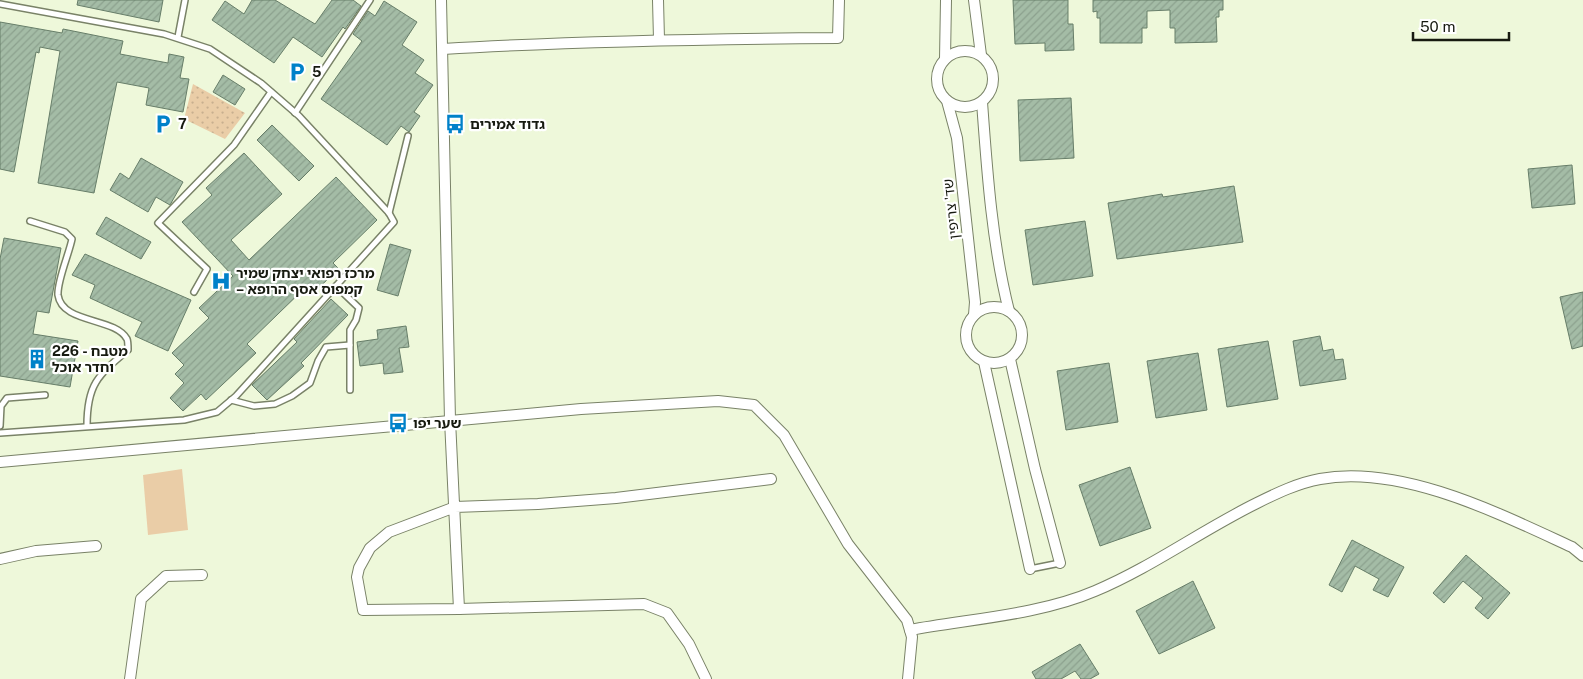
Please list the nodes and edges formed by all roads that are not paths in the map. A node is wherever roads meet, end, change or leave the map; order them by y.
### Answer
1 (185, 0) edge
2 (370, 0) edge
3 (441, 0) edge
4 (658, 0) edge
5 (839, 0) edge
6 (946, 0) edge
7 (974, 0) edge
8 (0, 4) edge
9 (178, 37) junction
10 (658, 39) junction
11 (443, 49) junction
12 (981, 55) junction
13 (945, 59) junction
14 (271, 92) junction
15 (947, 101) junction
16 (982, 102) junction
17 (295, 113) junction
18 (408, 136) dead end
19 (389, 213) junction
20 (30, 221) dead end
21 (336, 286) junction
22 (194, 292) dead end
23 (1009, 311) junction
24 (974, 315) junction
25 (350, 345) junction
26 (1010, 358) junction
27 (984, 362) junction
28 (350, 390) dead end
29 (45, 395) dead end
30 (231, 400) junction
31 (450, 420) junction
32 (0, 426) edge
33 (87, 426) junction
34 (0, 432) edge
35 (0, 462) edge
36 (771, 479) dead end
37 (455, 507) junction
38 (96, 546) dead end
39 (1583, 556) edge
40 (0, 559) edge
41 (1060, 563) joint
42 (1030, 569) joint
43 (202, 575) dead end
44 (459, 609) junction
45 (910, 630) junction
46 (130, 679) edge
47 (706, 679) edge
48 (908, 679) edge

1 - 9 lane
2 - 17 lane
3 - 11 street
4 - 10 street
5 - 10 street
6 - 13 street
7 - 12 street
8 - 9 lane
9 - 14 lane
10 - 11 street
11 - 31 street
12 - 13 street
12 - 16 street
13 - 15 street
14 - 17 lane
14 - 22 lane
15 - 16 street
15 - 24 street, שד' צריפין
16 - 23 street
17 - 19 lane
18 - 19 lane
19 - 21 lane
20 - 33 lane
21 - 25 lane
21 - 30 lane
23 - 24 street
23 - 26 street
24 - 27 street
25 - 28 lane
25 - 30 lane
26 - 27 street
26 - 41 street
27 - 42 street
29 - 32 lane
30 - 33 lane
31 - 35 street
31 - 37 street
31 - 45 street
33 - 34 lane
36 - 37 street
37 - 44 street
37 - 44 street
38 - 40 street
39 - 45 street
41 - 42 lane
43 - 46 street
44 - 47 street
45 - 48 street

